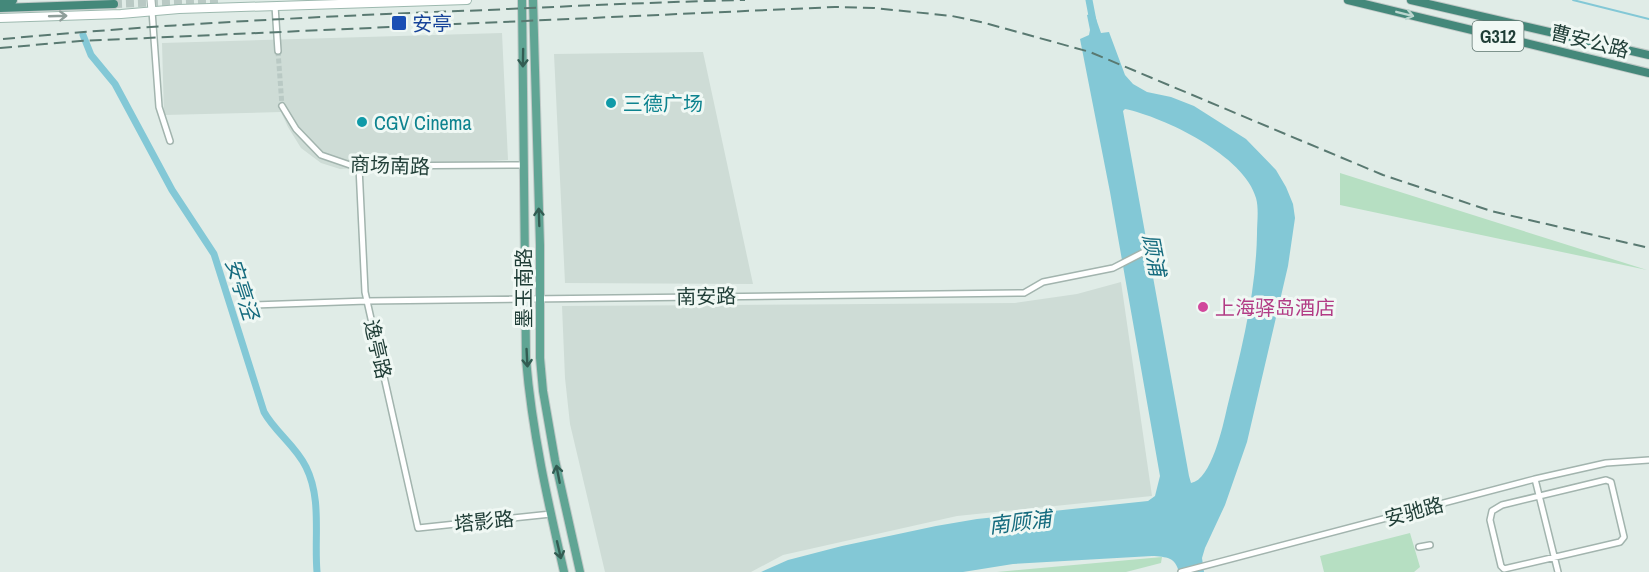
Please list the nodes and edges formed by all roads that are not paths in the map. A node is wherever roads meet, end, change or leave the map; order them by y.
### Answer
1 (0, 0) edge
2 (13, 0) edge
3 (151, 0) edge
4 (467, 0) edge
5 (522, 0) edge
6 (533, 0) edge
7 (1348, 0) edge
8 (1410, 0) edge
9 (114, 4) dead end
10 (275, 6) junction
11 (0, 8) edge
12 (152, 11) junction
13 (0, 18) edge
14 (278, 51) tunnel mouth
15 (1649, 55) edge
16 (1649, 73) edge
17 (282, 106) tunnel mouth
18 (170, 141) dead end
19 (524, 165) junction
20 (359, 167) junction
21 (1150, 249) dead end
22 (526, 298) junction
23 (539, 298) junction
24 (367, 300) junction
25 (253, 305) dead end
26 (1649, 460) edge
27 (1535, 479) junction
28 (1539, 496) junction
29 (551, 514) junction
30 (418, 528) joint
31 (1430, 545) dead end
32 (1419, 547) dead end
33 (1554, 557) junction
34 (564, 572) edge
35 (580, 572) edge
36 (1181, 572) edge
37 (1558, 572) edge

1 - 2 highway
3 - 12 street
4 - 10 main road
5 -> 19 main road, 墨玉南路
23 -> 6 main road, 墨玉南路
7 -> 16 highway, 曹安公路 / G312
8 - 15 highway, 曹安公路 / G312
9 - 11 highway
10 - 12 main road
10 - 14 street
13 -> 12 main road
12 - 18 street
17 - 20 street, 商场南路
19 - 20 street, 商场南路
19 - 22 main road, 墨玉南路
20 - 24 street, 逸亭路
21 - 23 street, 南安路
22 - 23 street, 南安路
22 - 24 street, 南安路
22 -> 29 main road, 墨玉南路
35 -> 23 main road, 墨玉南路
24 - 25 street, 南安路
24 - 30 street, 逸亭路
26 - 27 street, 安驰路
27 - 28 street
27 - 36 street, 安驰路
28 - 33 street
28 - 33 street
28 - 33 street
29 - 30 street, 塔影路
29 -> 34 main road, 墨玉南路
31 - 32 street
33 - 37 street

